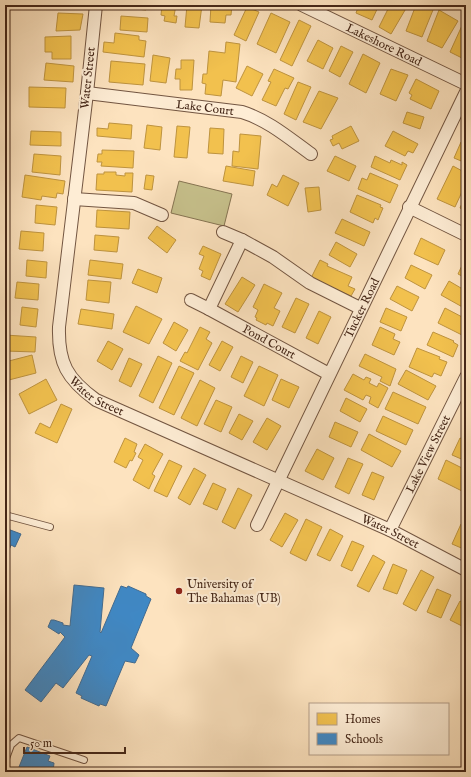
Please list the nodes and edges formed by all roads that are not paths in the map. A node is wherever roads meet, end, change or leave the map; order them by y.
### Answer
1 (96, 5) edge
2 (302, 5) edge
3 (466, 84) edge
4 (466, 92) edge
5 (87, 93) junction
6 (311, 154) dead end
7 (74, 199) junction
8 (409, 207) junction
9 (162, 214) dead end
10 (224, 232) dead end
11 (466, 236) edge
12 (242, 240) junction
13 (191, 300) dead end
14 (360, 308) junction
15 (209, 309) junction
16 (330, 374) junction
17 (466, 377) edge
18 (278, 481) junction
19 (5, 515) edge
20 (257, 525) dead end
21 (50, 527) dead end
22 (390, 530) junction
23 (466, 570) edge
24 (84, 760) dead end
25 (5, 761) edge

1 - 5 street, Water Street
2 - 3 street, Lakeshore Road
4 - 8 street, Tucker Road
5 - 6 street, Lake Court
5 - 7 street, Water Street
7 - 9 street
7 - 18 street, Water Street
8 - 11 street
8 - 14 street, Tucker Road
10 - 12 street
12 - 14 street
12 - 15 street
13 - 15 street, Pond Court
14 - 16 street, Tucker Road
15 - 16 street, Pond Court
16 - 18 street, Tucker Road
17 - 22 street, Lake View Street
18 - 20 street, Tucker Road
18 - 22 street, Water Street
19 - 21 lane
22 - 23 street, Water Street
24 - 25 lane

